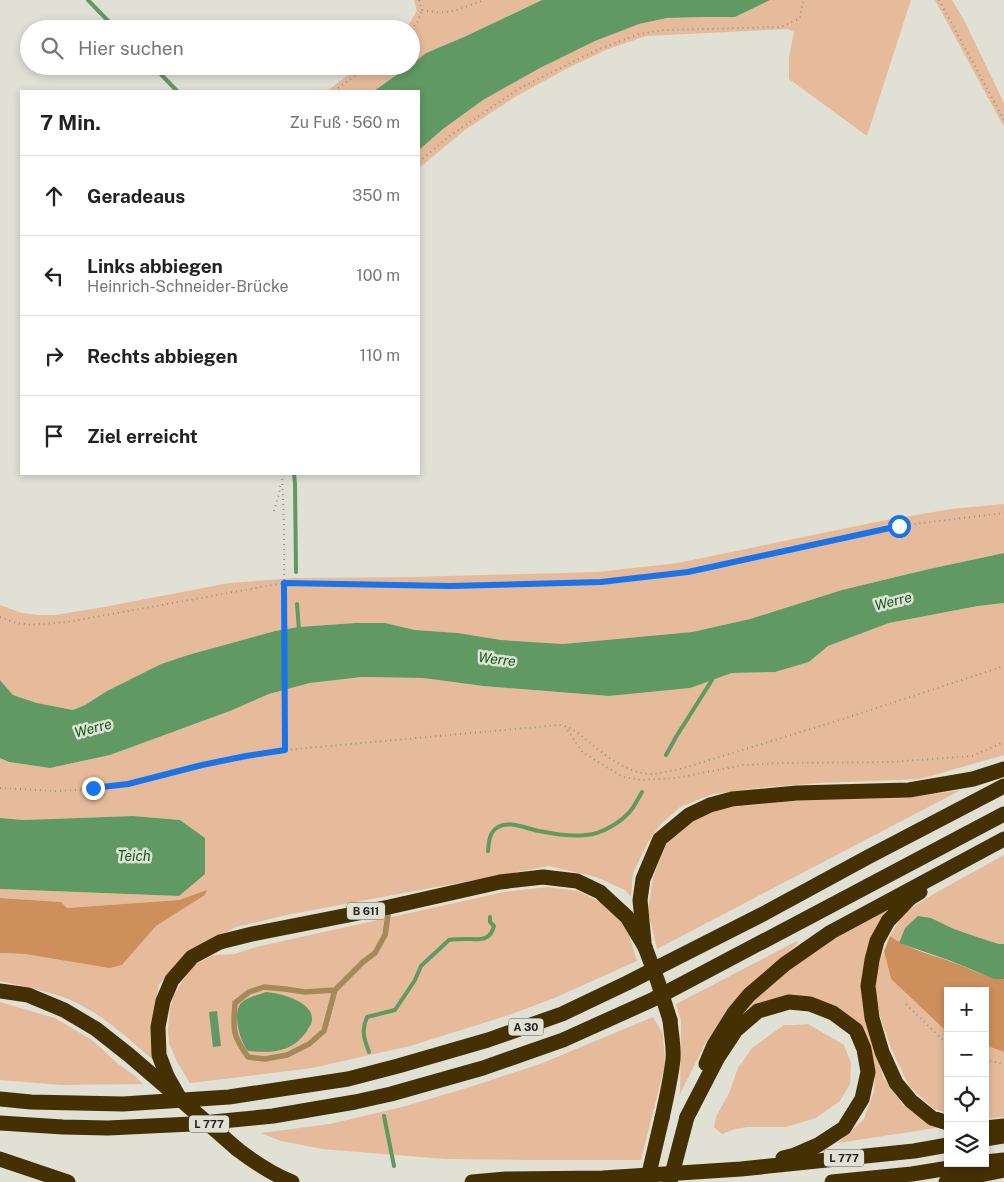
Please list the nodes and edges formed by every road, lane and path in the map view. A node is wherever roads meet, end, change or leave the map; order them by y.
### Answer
1 (419, 0) edge
2 (484, 0) edge
3 (803, 0) edge
4 (938, 0) edge
5 (422, 10) junction
6 (418, 20) edge
7 (356, 75) edge
8 (335, 90) edge
9 (1004, 120) edge
10 (420, 161) edge
11 (282, 475) edge
12 (274, 511) dead end
13 (1004, 513) edge
14 (284, 583) junction
15 (0, 617) edge
16 (1004, 666) edge
17 (565, 726) junction
18 (1004, 742) edge
19 (285, 750) junction
20 (1004, 769) edge
21 (1004, 786) edge
22 (0, 788) edge
23 (1004, 814) edge
24 (1000, 841) edge
25 (390, 907) junction
26 (645, 947) junction
27 (335, 990) junction
28 (0, 991) edge
29 (906, 1004) dead end
30 (944, 1041) edge
31 (989, 1061) edge
32 (1004, 1064) edge
33 (160, 1076) junction
34 (0, 1099) edge
35 (180, 1099) joint
36 (687, 1117) junction
37 (945, 1122) edge
38 (0, 1123) edge
39 (1004, 1126) edge
40 (989, 1128) edge
41 (1004, 1136) edge
42 (989, 1138) edge
43 (944, 1146) edge
44 (0, 1159) edge
45 (1004, 1160) edge
46 (989, 1162) edge
47 (955, 1167) edge
48 (741, 1169) junction
49 (1004, 1170) edge
50 (68, 1182) edge
51 (292, 1182) edge
52 (472, 1182) edge
53 (647, 1182) edge
54 (670, 1182) edge
55 (832, 1182) edge
56 (946, 1182) edge

1 - 5 path
2 - 5 path
3 - 10 path
4 - 9 path
5 - 6 path
7 - 8 path
11 - 12 path
11 - 14 path
13 - 14 path
14 - 15 path
14 - 19 path
16 - 17 path
17 - 18 path
17 - 19 path
19 - 22 path
20 - 26 highway
21 - 34 highway, A 30
23 - 38 highway, A 30
24 - 36 highway
24 - 37 highway
25 - 26 highway, B 611
25 - 27 lane
25 - 33 highway, B 611
26 - 53 highway, B 611, bridge
27 - 27 lane
28 - 33 highway
29 - 30 path
31 - 32 path
33 - 35 highway, B 611
35 - 51 highway, L 777, bridge
36 - 48 highway
36 - 54 highway, bridge
39 - 40 highway
41 - 42 highway
43 - 48 highway, L 777
44 - 50 highway
45 - 46 highway
47 - 55 highway, L 777
48 - 52 highway, L 777
49 - 56 highway

